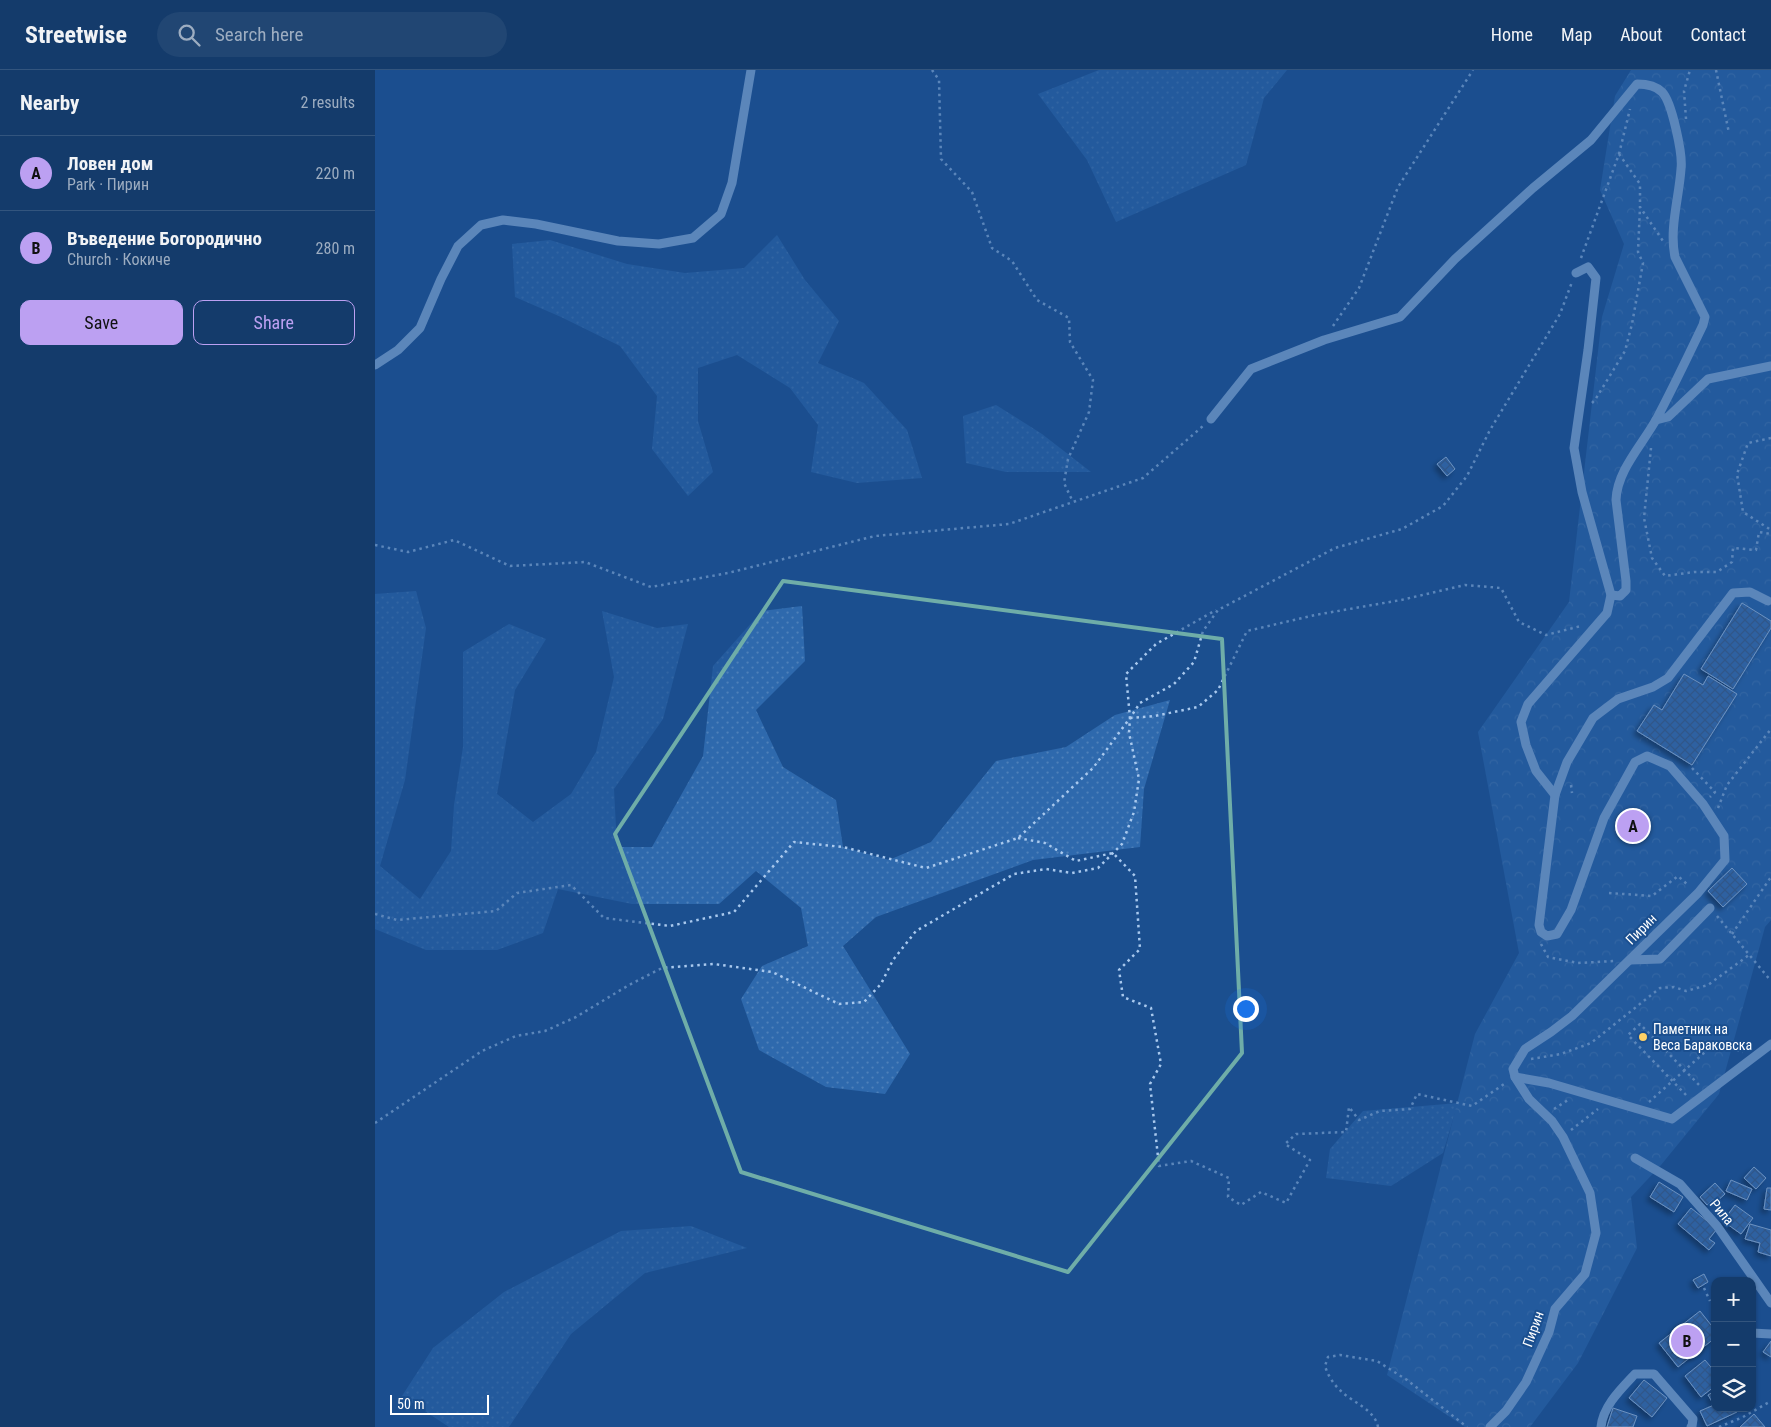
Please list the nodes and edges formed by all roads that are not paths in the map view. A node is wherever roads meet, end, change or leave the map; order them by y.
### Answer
1 (751, 70) edge
2 (1575, 273) road end
3 (375, 365) edge
4 (1771, 366) edge
5 (1211, 419) road end
6 (1656, 420) junction
7 (1611, 595) junction
8 (1768, 602) dead end
9 (1555, 795) junction
10 (1710, 908) road end
11 (1629, 962) junction
12 (1771, 1044) edge
13 (1515, 1078) junction
14 (1635, 1158) dead end
15 (1771, 1303) edge
16 (1756, 1333) edge
17 (1771, 1334) edge
18 (1691, 1426) edge
19 (1490, 1427) edge
20 (1601, 1427) edge

1 - 3 street
2 - 7 street
4 - 6 street
5 - 6 street
6 - 7 street
7 - 9 street
8 - 9 street
9 - 11 street, Пирин
10 - 11 street
11 - 13 street, Пирин
12 - 13 street
13 - 19 street, Пирин
14 - 15 street, Рила
16 - 17 street
18 - 20 street

